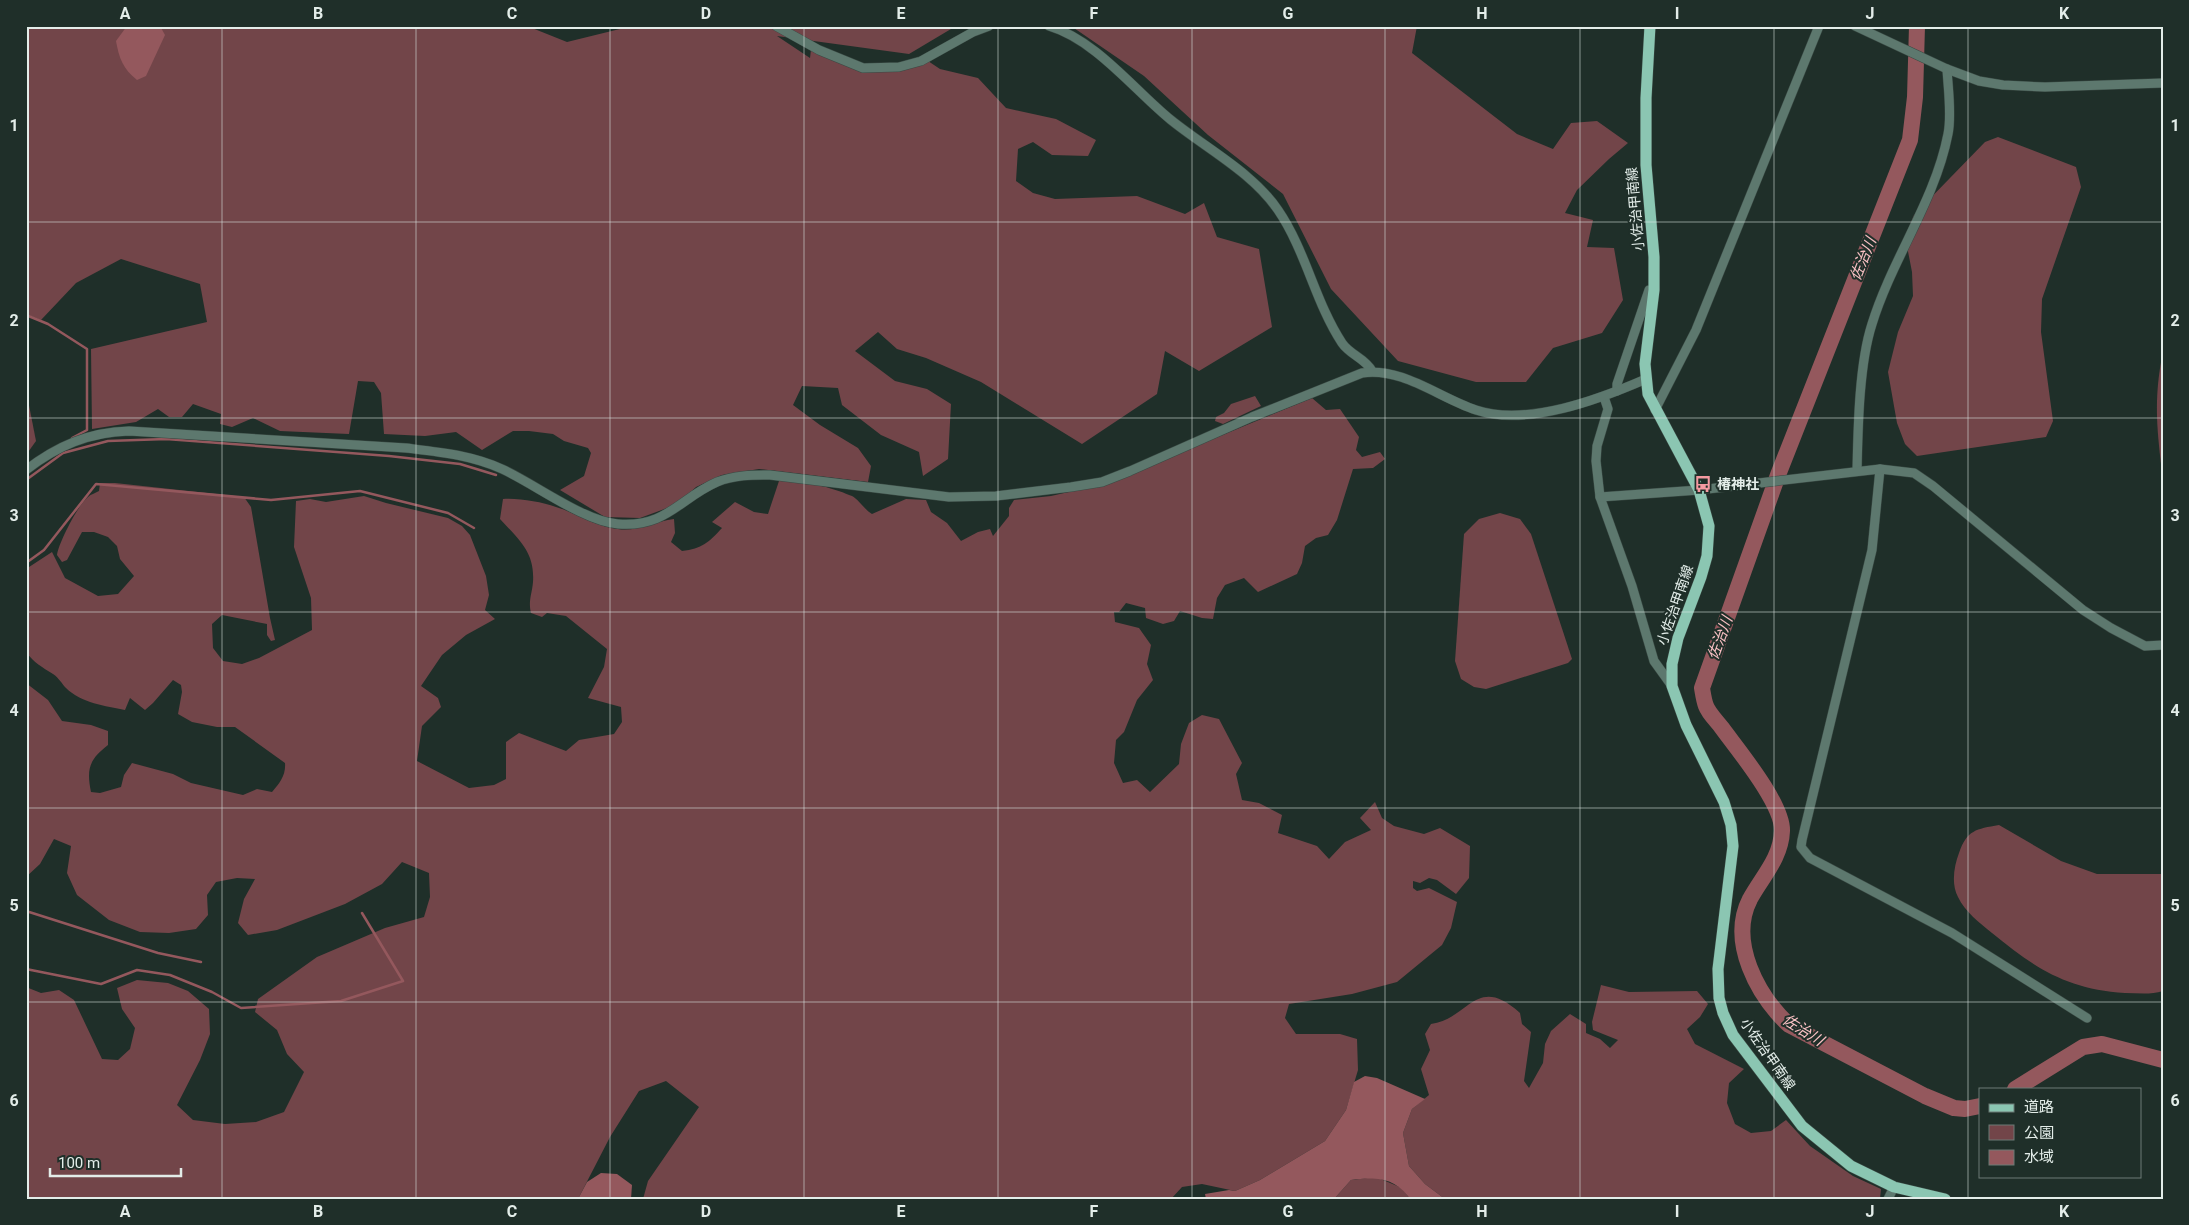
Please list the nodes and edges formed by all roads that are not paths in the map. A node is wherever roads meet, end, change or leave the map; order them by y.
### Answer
1 (776, 26) edge
2 (989, 26) edge
3 (1049, 26) edge
4 (1650, 26) edge
5 (1819, 26) edge
6 (1856, 26) edge
7 (1947, 69) junction
8 (2163, 83) edge
9 (1654, 290) junction
10 (1372, 371) junction
11 (1646, 379) junction
12 (1617, 391) junction
13 (1604, 396) junction
14 (1655, 410) junction
15 (1880, 469) junction
16 (26, 470) edge
17 (1857, 471) junction
18 (1699, 490) junction
19 (1600, 497) junction
20 (2163, 645) edge
21 (1672, 686) junction
22 (2087, 1018) dead end
23 (1894, 1187) junction
24 (1888, 1199) edge
25 (1945, 1199) edge

1 - 2 street
3 - 10 street
4 - 9 main road, 小佐治甲南線
5 - 14 street
6 - 7 street
7 - 8 street
7 - 17 street
9 - 11 main road, 小佐治甲南線
9 - 12 street
10 - 13 street
10 - 16 street
11 - 12 street
11 - 14 main road, 小佐治甲南線
12 - 13 street
13 - 19 street
14 - 18 main road, 小佐治甲南線
15 - 17 street
15 - 20 street
15 - 22 street
17 - 18 street
18 - 19 street
18 - 21 main road, 小佐治甲南線
19 - 21 street
21 - 23 main road, 小佐治甲南線
23 - 24 street
23 - 25 main road, 小佐治甲南線

